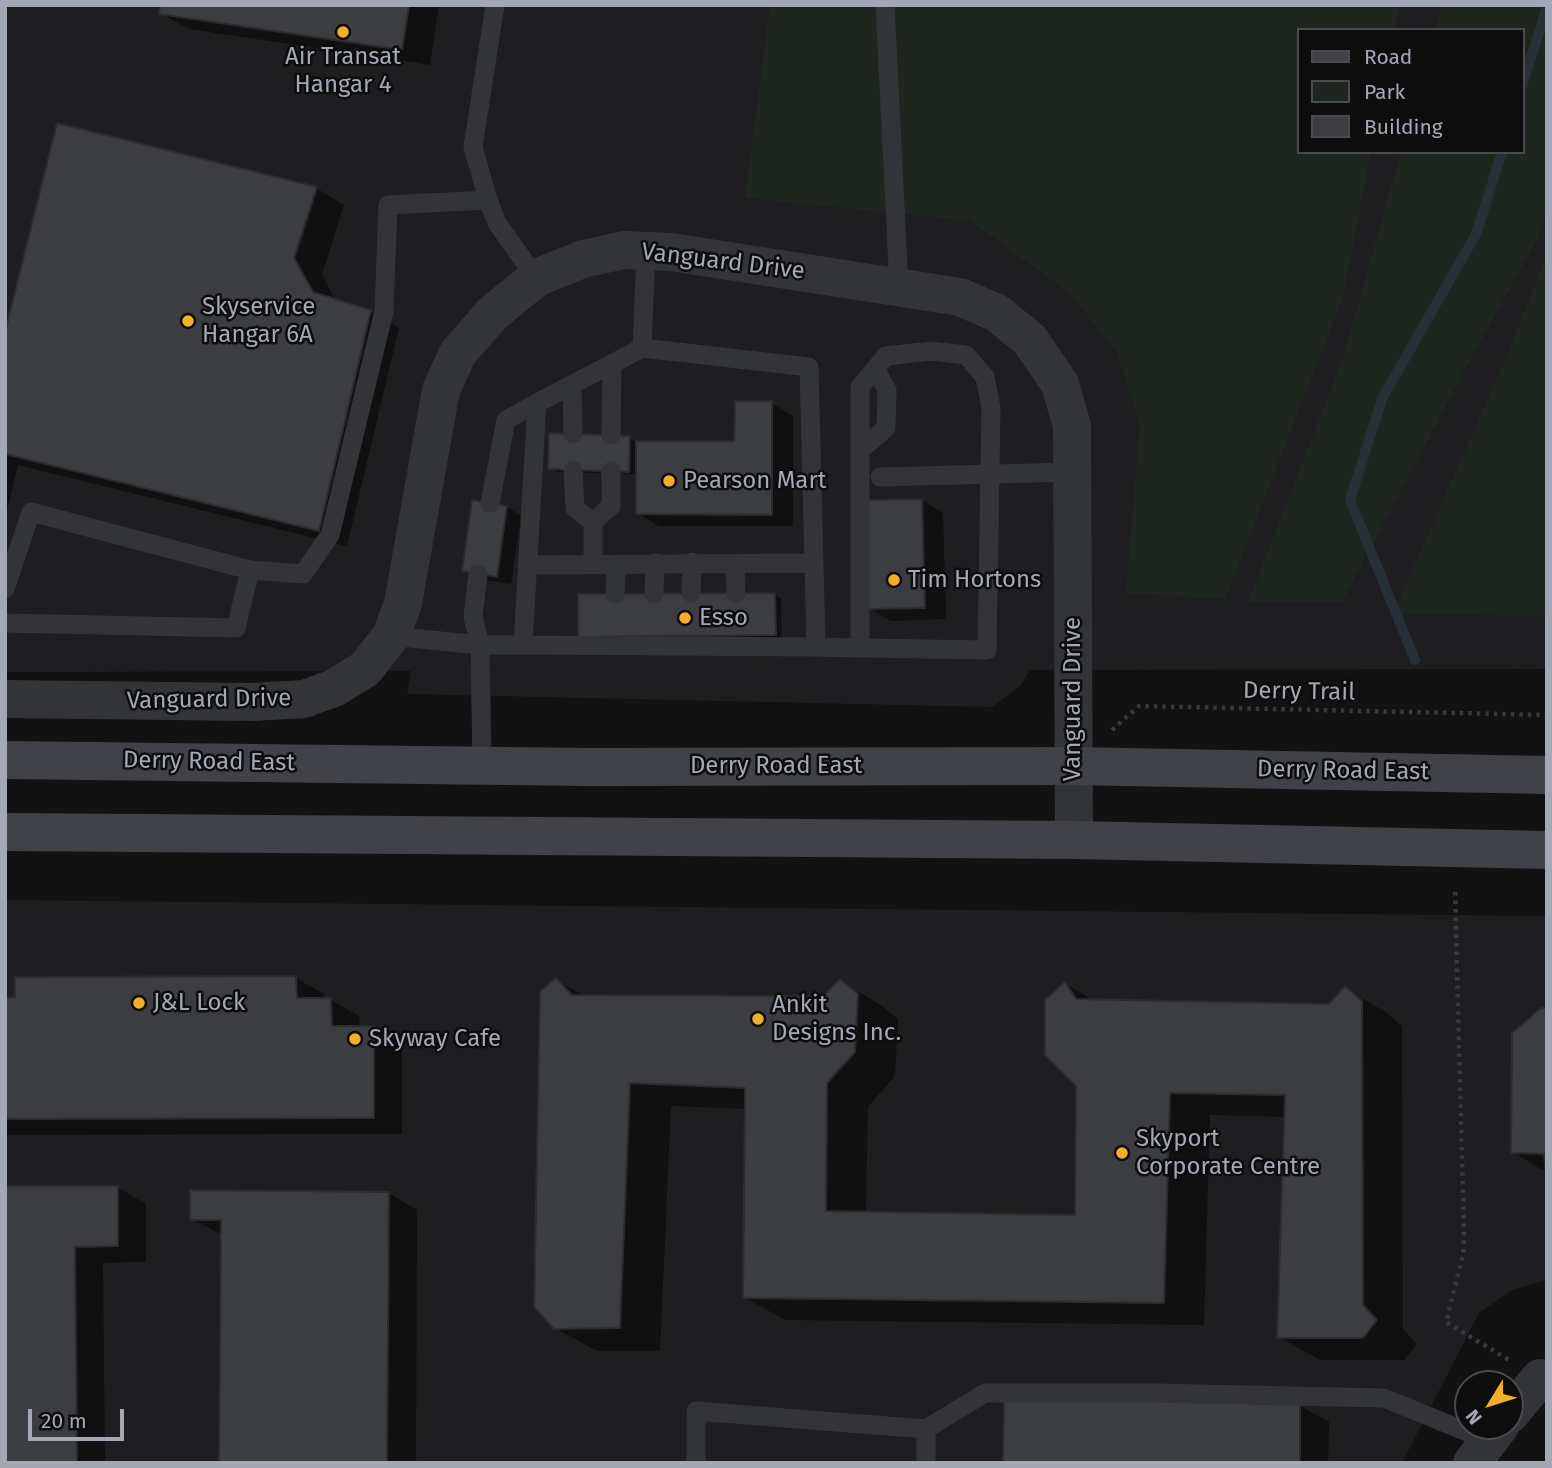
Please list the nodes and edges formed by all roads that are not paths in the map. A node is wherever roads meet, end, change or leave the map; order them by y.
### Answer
1 (495, 5) edge
2 (885, 5) edge
3 (488, 200) junction
4 (646, 251) junction
5 (536, 278) junction
6 (899, 287) junction
7 (642, 348) junction
8 (612, 364) junction
9 (876, 370) junction
10 (572, 385) junction
11 (537, 402) junction
12 (573, 434) dead end
13 (611, 435) dead end
14 (860, 450) junction
15 (573, 470) dead end
16 (611, 471) dead end
17 (1073, 472) junction
18 (991, 476) junction
19 (880, 477) dead end
20 (490, 503) dead end
21 (593, 522) junction
22 (692, 562) junction
23 (655, 563) junction
24 (814, 563) junction
25 (593, 564) junction
26 (616, 564) junction
27 (735, 564) junction
28 (530, 565) junction
29 (250, 570) junction
30 (478, 574) dead end
31 (5, 589) edge
32 (691, 593) dead end
33 (736, 593) dead end
34 (615, 594) dead end
35 (654, 594) dead end
36 (5, 623) edge
37 (391, 636) junction
38 (480, 645) junction
39 (523, 645) junction
40 (816, 647) junction
41 (860, 648) junction
42 (5, 699) edge
43 (5, 760) edge
44 (482, 765) junction
45 (1073, 766) junction
46 (1547, 775) edge
47 (5, 832) edge
48 (1074, 840) junction
49 (1547, 849) edge
50 (1540, 1378) road end
51 (1524, 1397) edge
52 (1454, 1423) edge
53 (926, 1429) junction
54 (696, 1463) edge
55 (926, 1463) edge

1 - 3 lane
2 - 6 lane
3 - 5 lane
3 - 29 lane
4 - 5 street, Vanguard Drive
4 - 6 street, Vanguard Drive
4 - 7 lane
5 - 37 street, Vanguard Drive
6 - 17 street, Vanguard Drive
7 - 8 lane
7 - 24 lane
8 - 10 lane
8 - 13 lane
9 - 14 lane
9 - 14 lane
9 - 18 lane
10 - 11 lane
10 - 12 lane
11 - 20 lane
11 - 28 lane
14 - 41 lane
15 - 21 lane
16 - 21 lane
17 - 18 lane
17 - 45 street, Vanguard Drive
18 - 19 lane
18 - 41 lane
21 - 25 lane
22 - 23 lane
22 - 27 lane
22 - 32 lane
23 - 26 lane
23 - 35 lane
24 - 27 lane
24 - 40 lane
25 - 26 lane
25 - 28 lane
26 - 34 lane
27 - 33 lane
28 - 39 lane
29 - 31 lane
29 - 36 lane
30 - 38 lane
37 - 38 lane
37 - 42 street, Vanguard Drive
38 - 39 lane
38 - 44 lane
39 - 40 lane
40 - 41 lane
43 - 44 main road, Derry Road East
44 - 45 main road, Derry Road East
45 - 46 main road, Derry Road East
45 - 48 street, Vanguard Drive
47 - 48 main road
48 - 49 main road
50 - 51 street
52 - 53 lane
53 - 54 lane
53 - 55 lane

